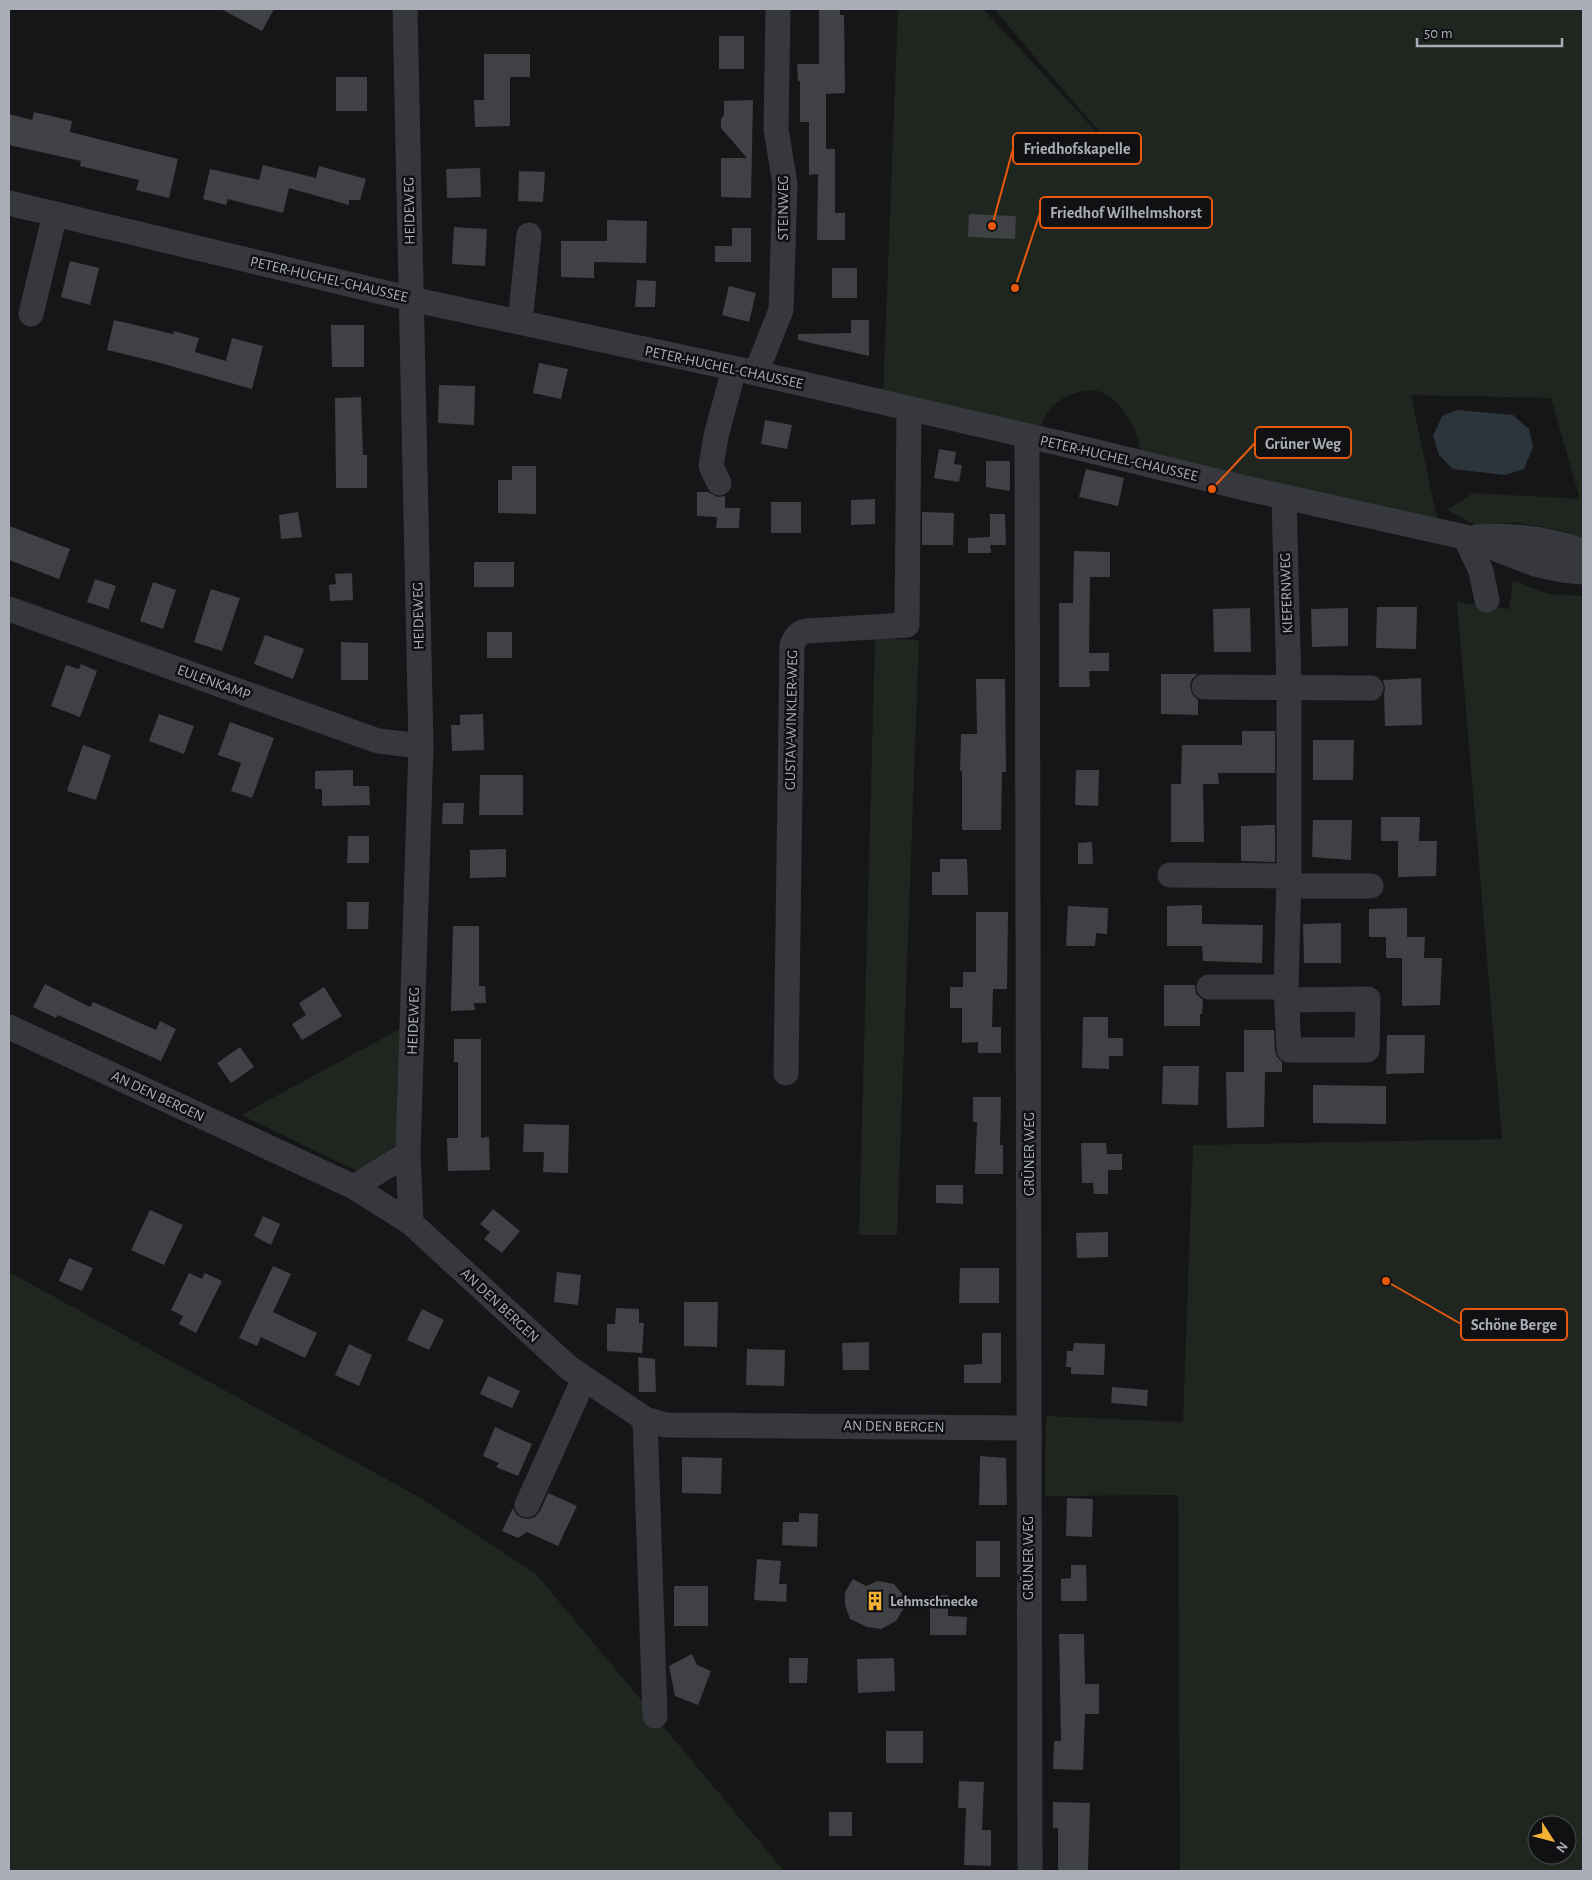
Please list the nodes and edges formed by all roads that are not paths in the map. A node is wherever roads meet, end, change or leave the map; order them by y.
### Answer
1 (405, 9) edge
2 (778, 9) edge
3 (9, 203) edge
4 (56, 214) junction
5 (529, 235) dead end
6 (411, 299) junction
7 (30, 314) dead end
8 (520, 322) junction
9 (745, 371) junction
10 (909, 409) junction
11 (1027, 436) junction
12 (719, 483) dead end
13 (1284, 497) junction
14 (1465, 538) junction
15 (1583, 551) edge
16 (1583, 572) edge
17 (1486, 600) dead end
18 (9, 609) edge
19 (1204, 687) dead end
20 (1289, 688) junction
21 (1371, 688) dead end
22 (421, 746) junction
23 (1170, 875) dead end
24 (1289, 881) junction
25 (1371, 886) dead end
26 (1209, 986) dead end
27 (9, 1027) edge
28 (786, 1073) dead end
29 (408, 1153) junction
30 (354, 1187) junction
31 (412, 1223) junction
32 (584, 1379) junction
33 (645, 1419) junction
34 (1028, 1428) junction
35 (527, 1505) dead end
36 (655, 1716) dead end
37 (1030, 1871) edge

1 - 6 street, HEIDEWEG
2 - 9 street, STEINWEG
3 - 4 street, PETER-HUCHEL-CHAUSSEE
4 - 6 street, PETER-HUCHEL-CHAUSSEE
4 - 7 street
5 - 8 street
6 - 8 street, PETER-HUCHEL-CHAUSSEE
6 - 22 street, HEIDEWEG
8 - 9 street, PETER-HUCHEL-CHAUSSEE
9 - 10 street, PETER-HUCHEL-CHAUSSEE
9 - 12 street, STEINWEG
10 - 11 street, PETER-HUCHEL-CHAUSSEE
10 - 28 street, GUSTAV-WINKLER-WEG
11 - 13 street, PETER-HUCHEL-CHAUSSEE
11 - 34 street, GRÜNER WEG
13 - 14 street, PETER-HUCHEL-CHAUSSEE
13 - 20 street, KIEFERNWEG
14 - 15 street
14 - 16 street
14 - 17 street
18 - 22 street, EULENKAMP
19 - 20 street
20 - 21 street
20 - 24 street, KIEFERNWEG
22 - 29 street, HEIDEWEG
23 - 24 street
24 - 25 street
24 - 26 street, KIEFERNWEG
27 - 30 street, AN DEN BERGEN
29 - 30 street
29 - 31 street, HEIDEWEG
30 - 31 street, AN DEN BERGEN
31 - 32 street, AN DEN BERGEN
32 - 33 street, AN DEN BERGEN
32 - 35 street
33 - 34 street, AN DEN BERGEN
33 - 36 street
34 - 37 street, GRÜNER WEG

